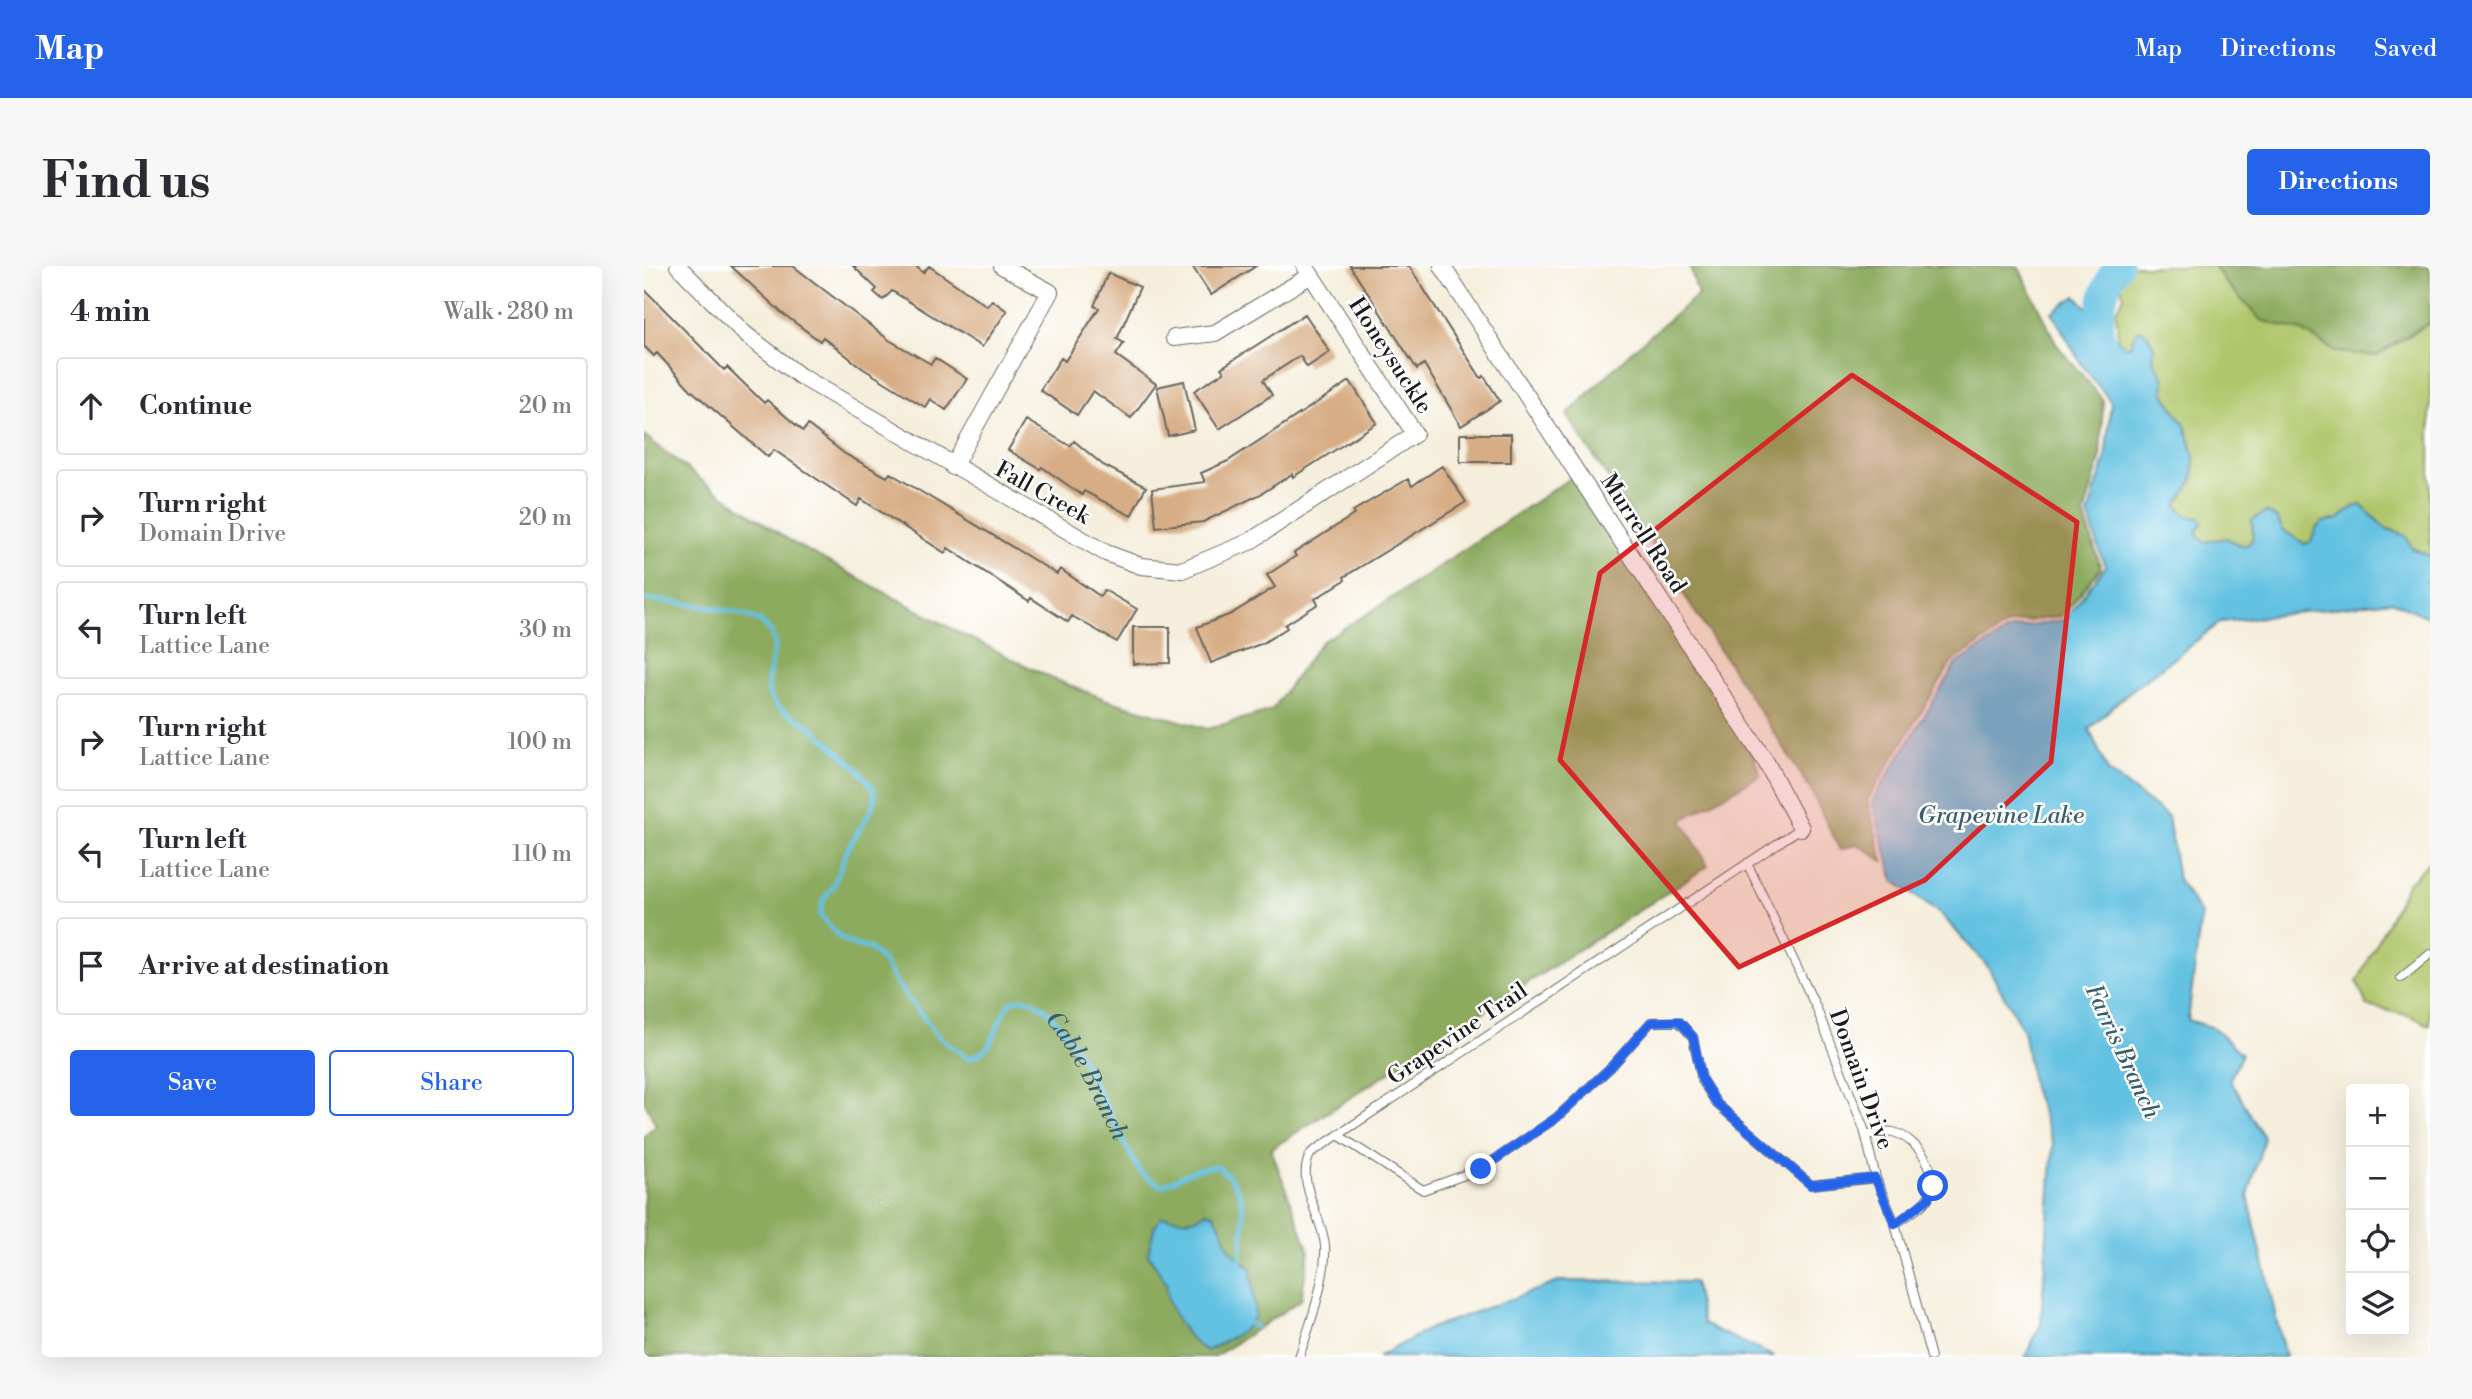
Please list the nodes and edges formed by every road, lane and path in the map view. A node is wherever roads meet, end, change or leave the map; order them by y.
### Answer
1 (678, 266) edge
2 (1002, 266) edge
3 (1442, 266) edge
4 (1308, 271) edge
5 (1174, 338) dead end
6 (1415, 434) joint
7 (953, 467) junction
8 (1801, 828) joint
9 (1747, 863) junction
10 (2430, 954) edge
11 (2401, 978) dead end
12 (1338, 1135) junction
13 (1866, 1135) junction
14 (1875, 1178) junction
15 (1895, 1224) junction
16 (1299, 1357) edge
17 (1931, 1357) edge

1 - 7 street, Fall Creek
2 - 7 street
3 - 8 street, Murrell Road
4 - 5 street
4 - 6 street, Honeysuckle
6 - 7 street, Fall Creek
8 - 9 lane, Grapevine Trail
9 - 12 lane, Grapevine Trail
9 - 13 lane, Domain Drive
10 - 11 lane
12 - 14 lane
12 - 16 lane, Grapevine Trail
13 - 14 lane, Domain Drive
13 - 15 lane
14 - 15 lane, Domain Drive
15 - 17 lane, Domain Drive

